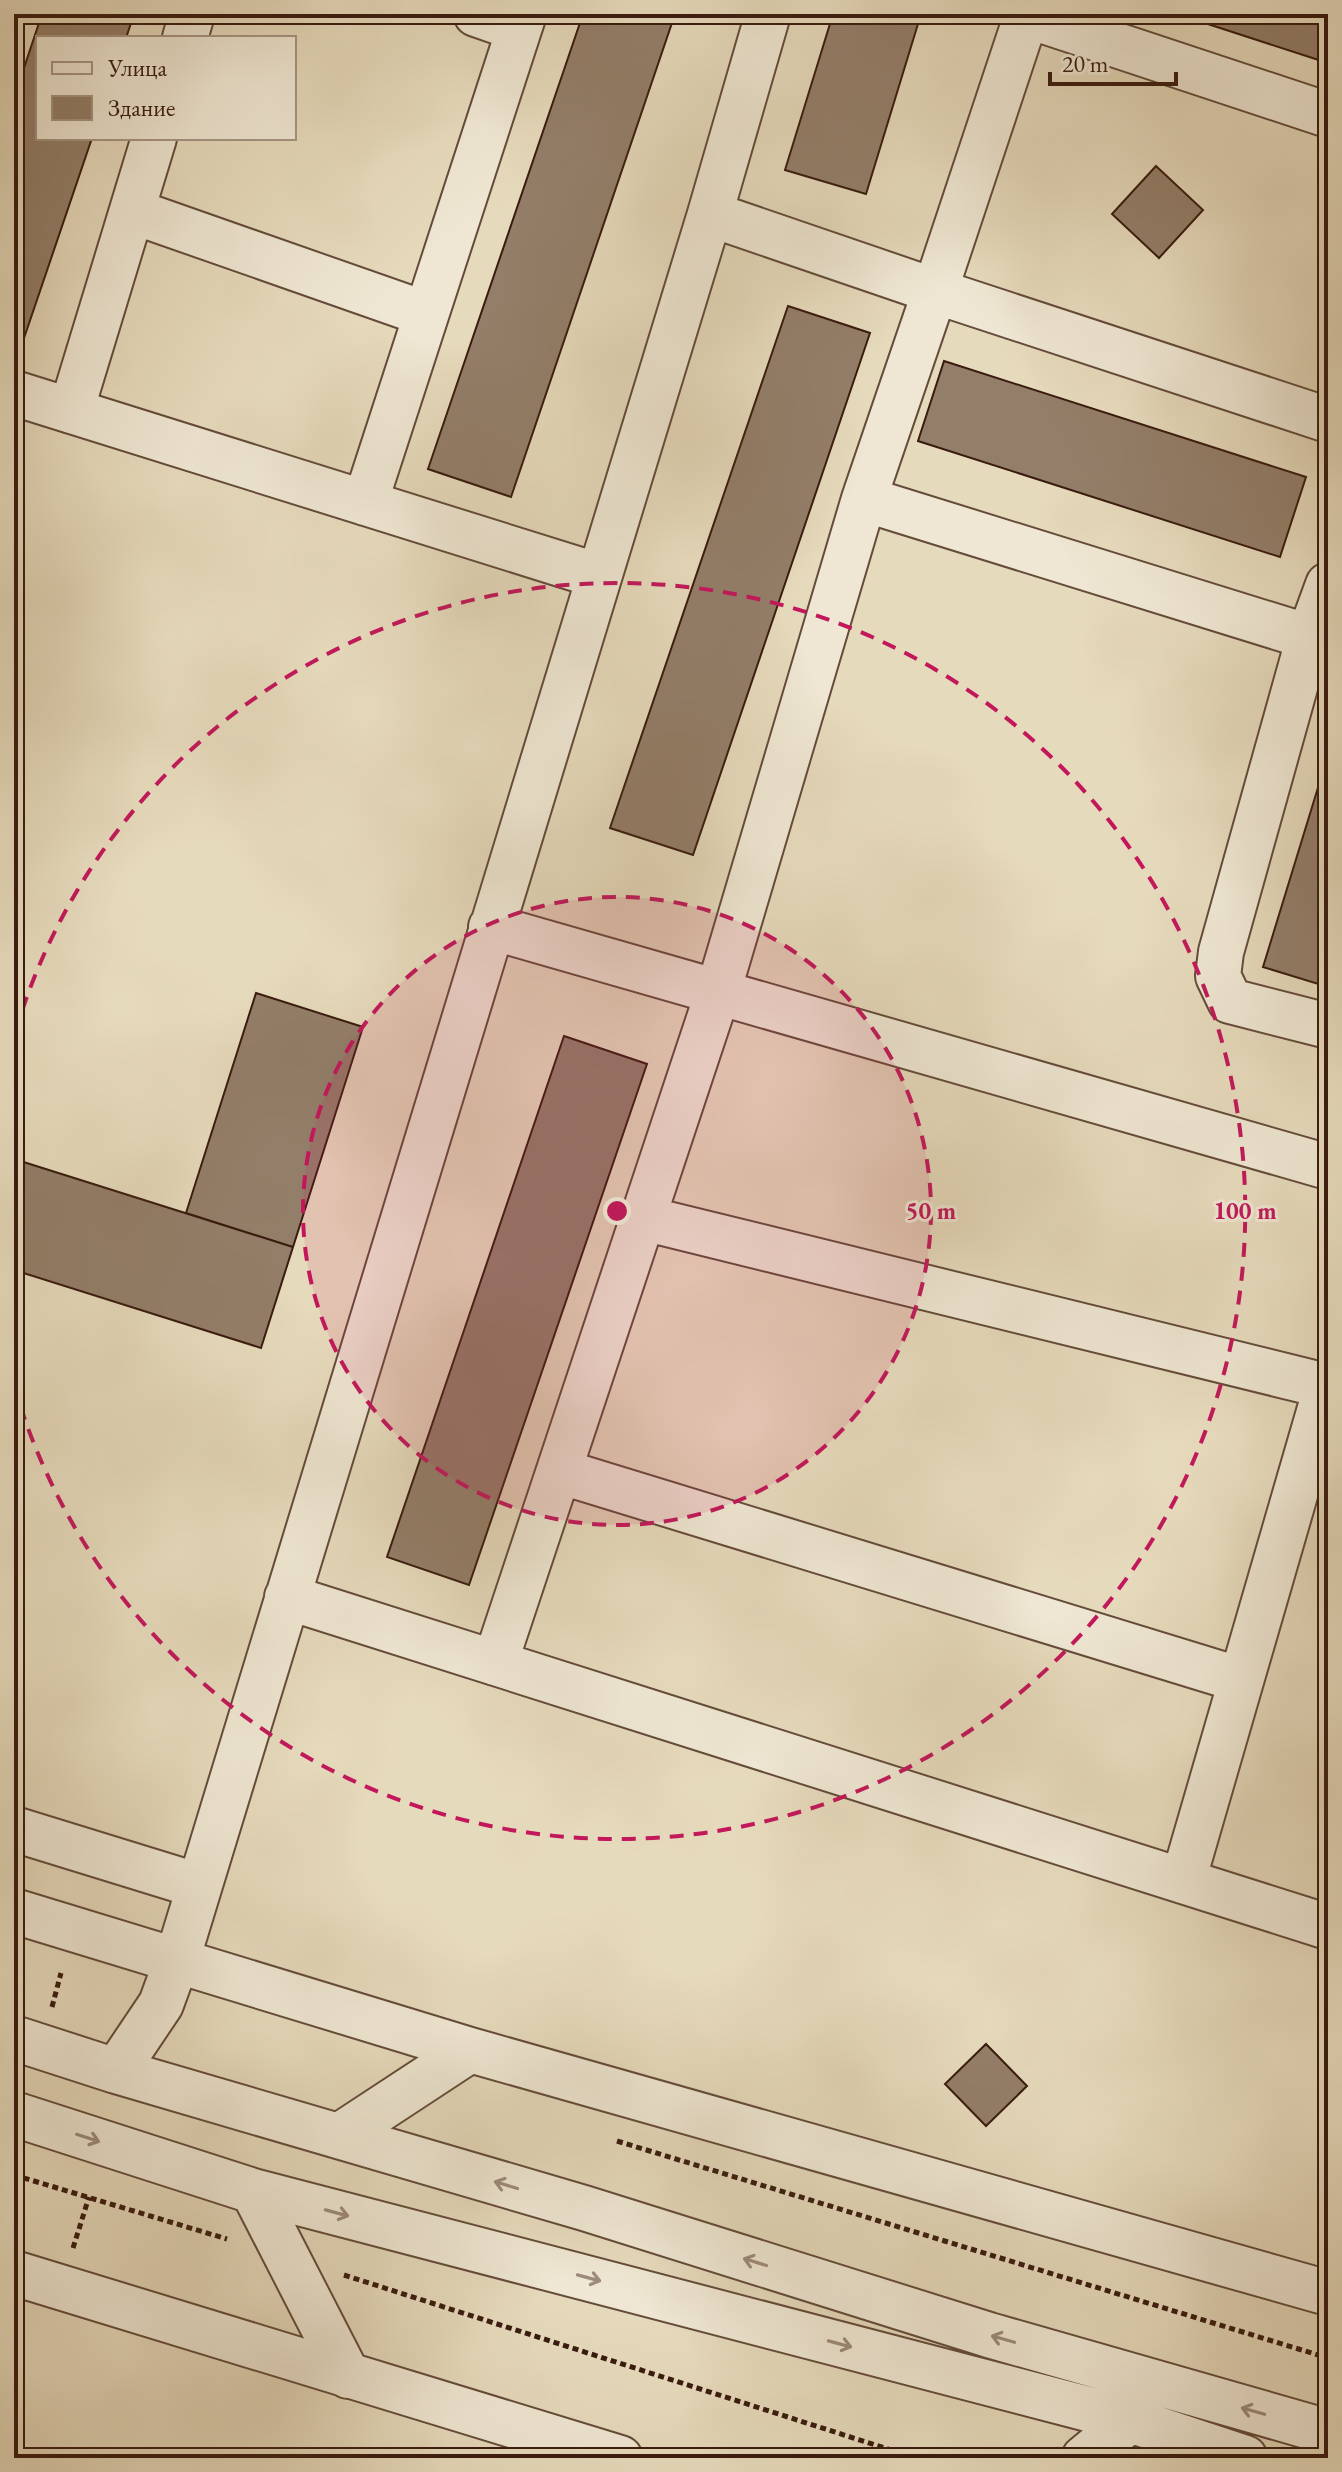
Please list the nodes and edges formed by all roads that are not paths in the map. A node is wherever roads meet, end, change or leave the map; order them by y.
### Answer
1 (192, 14) edge
2 (476, 14) edge
3 (768, 14) edge
4 (1027, 15) edge
5 (522, 22) edge
6 (186, 36) edge
7 (1328, 115) edge
8 (153, 140) edge
9 (132, 211) junction
10 (710, 214) junction
11 (935, 291) junction
12 (426, 314) junction
13 (14, 393) edge
14 (71, 411) junction
15 (1328, 420) edge
16 (864, 499) junction
17 (365, 503) junction
18 (599, 576) junction
19 (1328, 585) edge
20 (1309, 637) junction
21 (491, 927) junction
22 (718, 992) junction
23 (1328, 1026) edge
24 (1328, 1167) edge
25 (643, 1218) junction
26 (1327, 1384) edge
27 (559, 1471) junction
28 (287, 1597) junction
29 (495, 1663) junction
30 (1241, 1680) junction
31 (14, 1829) edge
32 (1183, 1881) junction
33 (199, 1886) junction
34 (14, 1911) edge
35 (1328, 1927) edge
36 (177, 1960) junction
37 (14, 2038) edge
38 (470, 2050) junction
39 (116, 2071) junction
40 (14, 2114) edge
41 (339, 2136) junction
42 (253, 2191) junction
43 (14, 2273) edge
44 (1328, 2293) edge
45 (348, 2376) junction
46 (1130, 2420) junction
47 (1328, 2432) edge
48 (620, 2458) edge
49 (1084, 2458) edge
50 (1245, 2458) edge

1 - 6 street
2 - 5 street
3 - 10 street
4 - 7 street
4 - 11 street
5 - 12 street
8 - 9 street
9 - 12 street
9 - 14 street
10 - 11 street
10 - 18 street
11 - 15 street
11 - 16 street
12 - 17 street
13 - 14 street
14 - 17 street
16 - 20 street
16 - 22 street
17 - 18 street
18 - 21 street
19 - 20 street
20 - 23 street
21 - 22 street
21 - 28 street
22 - 24 street
22 - 25 street
25 - 26 street
25 - 27 street
26 - 30 street
27 - 29 street
27 - 30 street
28 - 29 street
28 - 33 street
29 - 32 street
30 - 32 street
31 - 33 street
32 - 35 street
33 - 36 street
34 - 36 street
36 - 38 street
36 - 39 street
37 - 39 street
38 - 41 street
38 - 44 street
39 - 41 street
40 -> 42 street
47 -> 41 street
42 - 45 street
42 -> 46 street
43 - 45 street
45 - 48 street
46 - 49 street
46 - 50 street

